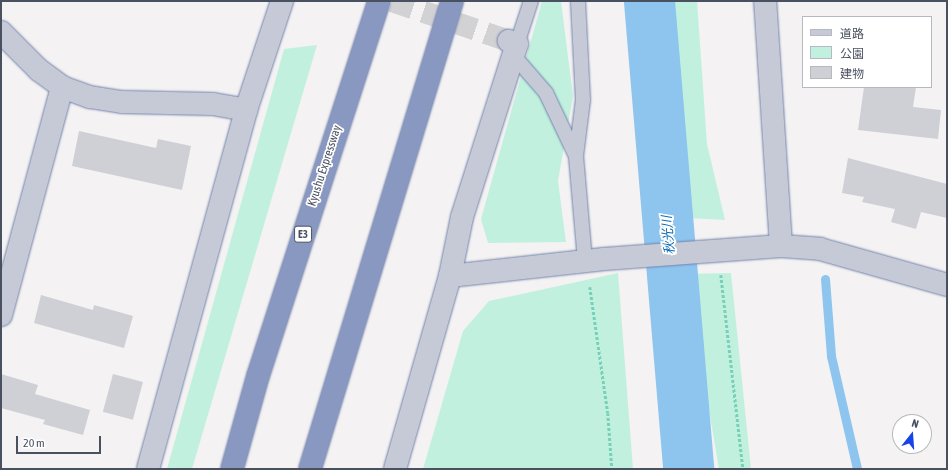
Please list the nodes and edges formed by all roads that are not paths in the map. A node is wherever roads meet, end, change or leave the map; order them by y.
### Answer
1 (282, 1) edge
2 (379, 1) edge
3 (452, 1) edge
4 (531, 1) edge
5 (578, 1) edge
6 (765, 1) edge
7 (1, 32) edge
8 (513, 47) junction
9 (62, 87) junction
10 (246, 110) junction
11 (576, 156) junction
12 (780, 246) junction
13 (595, 260) junction
14 (450, 276) junction
15 (947, 285) edge
16 (1, 315) edge
17 (148, 469) edge
18 (232, 469) edge
19 (310, 469) edge
20 (395, 469) edge

1 - 10 street
2 - 18 highway, Kyushu Expressway / E3
3 - 19 highway
4 - 8 lane
5 - 11 lane
6 - 12 street
7 - 9 street
8 - 11 lane
8 - 14 street
9 - 10 street
9 - 16 street
10 - 17 street
11 - 13 lane
12 - 13 street
12 - 15 street
13 - 14 street
14 - 20 street

